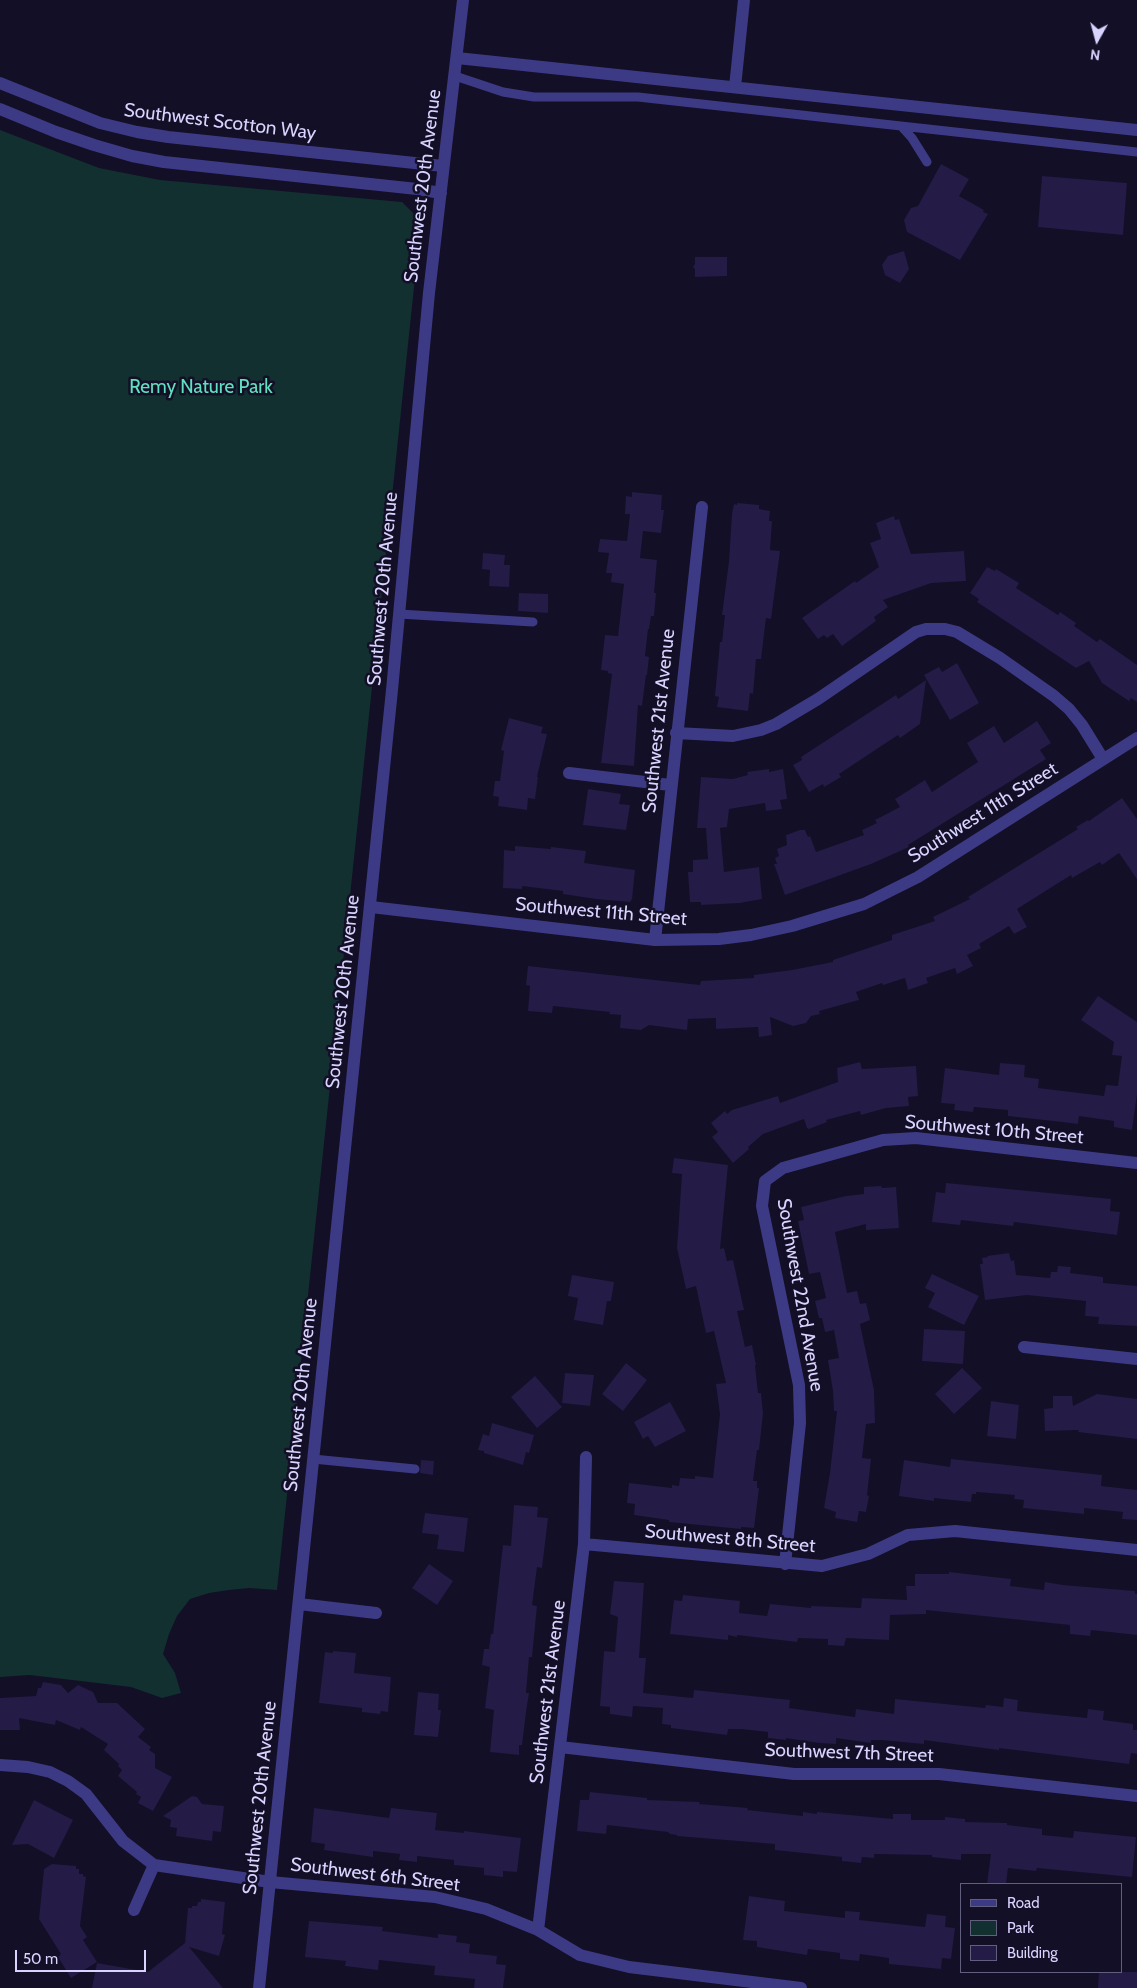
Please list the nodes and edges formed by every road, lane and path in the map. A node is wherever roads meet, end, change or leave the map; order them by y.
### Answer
1 (463, 0) edge
2 (744, 0) edge
3 (457, 58) junction
4 (455, 76) junction
5 (0, 82) edge
6 (735, 87) junction
7 (0, 108) edge
8 (900, 126) junction
9 (1137, 130) edge
10 (1137, 152) edge
11 (927, 162) dead end
12 (443, 166) junction
13 (441, 193) junction
14 (702, 507) dead end
15 (399, 614) junction
16 (533, 622) dead end
17 (676, 732) junction
18 (1137, 738) edge
19 (1103, 759) junction
20 (570, 773) dead end
21 (670, 785) junction
22 (370, 907) junction
23 (655, 940) junction
24 (1137, 1163) edge
25 (765, 1181) joint
26 (1024, 1347) dead end
27 (1137, 1359) edge
28 (586, 1457) dead end
29 (314, 1459) junction
30 (415, 1469) dead end
31 (584, 1544) junction
32 (1137, 1550) edge
33 (785, 1564) junction
34 (299, 1604) junction
35 (376, 1613) dead end
36 (560, 1747) junction
37 (0, 1765) edge
38 (1137, 1796) edge
39 (154, 1866) junction
40 (270, 1882) junction
41 (134, 1910) dead end
42 (538, 1930) junction
43 (752, 1985) edge
44 (259, 1988) edge
45 (801, 1988) edge

1 - 3 street, Southwest 20th Avenue
2 - 6 street
3 - 4 street, Southwest 20th Avenue
3 - 6 street
4 - 8 lane
4 - 12 street, Southwest 20th Avenue
5 - 12 street, Southwest Scotton Way
6 - 9 street
7 - 13 street
8 - 10 lane
8 - 11 lane
12 - 13 street, Southwest 20th Avenue
13 - 15 street, Southwest 20th Avenue
14 - 17 street, Southwest 21st Avenue
15 - 16 lane
15 - 22 street, Southwest 20th Avenue
17 - 19 street
17 - 21 street, Southwest 21st Avenue
18 - 19 street, Southwest 11th Street
19 - 23 street, Southwest 11th Street
20 - 21 street
21 - 23 street, Southwest 21st Avenue
22 - 23 street, Southwest 11th Street
22 - 29 street, Southwest 20th Avenue
24 - 25 street, Southwest 10th Street
25 - 33 street, Southwest 22nd Avenue
26 - 27 street
28 - 31 street, Southwest 21st Avenue
29 - 30 lane
29 - 34 street, Southwest 20th Avenue
31 - 33 street, Southwest 8th Street
31 - 36 street, Southwest 21st Avenue
32 - 33 street, Southwest 8th Street
34 - 35 street
34 - 40 street, Southwest 20th Avenue
36 - 38 street, Southwest 7th Street
36 - 42 street, Southwest 21st Avenue
37 - 39 street
39 - 40 street, Southwest 6th Street
39 - 41 street
40 - 42 street, Southwest 6th Street
40 - 44 street, Southwest 20th Avenue
42 - 43 street, Southwest 6th Street
43 - 45 street, Southwest 6th Street

